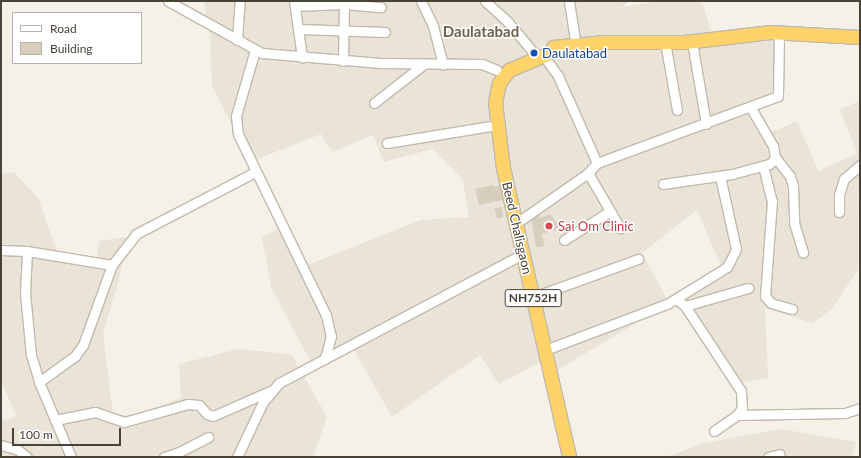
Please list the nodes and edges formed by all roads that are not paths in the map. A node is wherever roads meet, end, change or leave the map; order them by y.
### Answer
1 (168, 1) edge
2 (240, 1) edge
3 (421, 1) edge
4 (485, 1) edge
5 (568, 1) edge
6 (295, 3) edge
7 (344, 3) edge
8 (381, 8) dead end
9 (300, 29) junction
10 (344, 32) junction
11 (385, 32) dead end
12 (779, 32) junction
13 (860, 37) edge
14 (237, 40) junction
15 (665, 42) junction
16 (692, 42) junction
17 (576, 46) junction
18 (255, 50) junction
19 (537, 53) junction
20 (302, 57) junction
21 (343, 61) junction
22 (424, 64) junction
23 (444, 64) junction
24 (497, 70) junction
25 (374, 103) dead end
26 (751, 108) junction
27 (677, 110) dead end
28 (706, 124) junction
29 (492, 126) junction
30 (498, 139) junction
31 (387, 143) dead end
32 (775, 157) junction
33 (597, 163) junction
34 (763, 166) junction
35 (860, 166) edge
36 (255, 172) junction
37 (588, 173) junction
38 (720, 176) junction
39 (664, 184) dead end
40 (610, 211) junction
41 (840, 212) dead end
42 (515, 224) junction
43 (620, 228) dead end
44 (564, 240) dead end
45 (1, 250) edge
46 (27, 251) junction
47 (803, 253) dead end
48 (522, 254) junction
49 (638, 259) dead end
50 (112, 265) junction
51 (748, 288) dead end
52 (533, 297) junction
53 (676, 299) junction
54 (685, 306) junction
55 (792, 308) dead end
56 (545, 350) junction
57 (325, 359) junction
58 (39, 382) junction
59 (271, 391) junction
60 (860, 408) edge
61 (737, 415) junction
62 (55, 420) junction
63 (714, 431) dead end
64 (208, 437) dead end
65 (1, 446) edge
66 (780, 454) dead end
67 (27, 457) edge
68 (71, 457) edge
69 (164, 457) edge
70 (237, 457) edge
71 (569, 457) edge
72 (768, 457) edge

1 - 14 street
2 - 14 street
3 - 23 street
4 - 19 street
5 - 17 street
6 - 7 street
6 - 9 street
7 - 8 street
7 - 10 street
9 - 10 street
9 - 20 street
10 - 11 street
10 - 21 street
12 - 13 highway, Beed Chalisgaon / NH752H
12 - 16 highway, Beed Chalisgaon / NH752H
12 - 26 street
14 - 18 street
15 - 16 highway, Beed Chalisgaon / NH752H
15 - 17 highway, Beed Chalisgaon / NH752H
15 - 27 street
16 - 28 street
17 - 19 highway, Beed Chalisgaon / NH752H
18 - 20 street
18 - 36 street
19 - 24 highway, Beed Chalisgaon / NH752H
19 - 30 highway, Beed Chalisgaon / NH752H
19 - 33 street
20 - 21 street
21 - 22 street
22 - 23 street
22 - 25 street
23 - 24 street
24 - 29 highway, Beed Chalisgaon / NH752H
26 - 28 street
26 - 32 street
28 - 33 street
29 - 30 highway, Beed Chalisgaon / NH752H
29 - 31 street
30 - 42 highway, Beed Chalisgaon / NH752H
32 - 34 street
32 - 47 street
33 - 37 street
34 - 38 street
34 - 55 street
35 - 41 street
36 - 50 street
36 - 57 street
37 - 40 street
37 - 42 street
38 - 39 street
38 - 53 street
40 - 43 street
40 - 44 street
42 - 48 highway, Beed Chalisgaon / NH752H
45 - 46 street
46 - 50 street
46 - 58 street
48 - 52 highway, Beed Chalisgaon / NH752H
48 - 57 street
49 - 52 street
50 - 58 street
51 - 54 street
52 - 56 highway, Beed Chalisgaon / NH752H
53 - 54 street
53 - 56 street
54 - 61 street
56 - 71 highway, Beed Chalisgaon / NH752H
57 - 59 street
58 - 62 street
59 - 62 street
59 - 70 street
60 - 61 street
61 - 63 street
62 - 68 street
64 - 69 street
65 - 67 street
66 - 72 street

